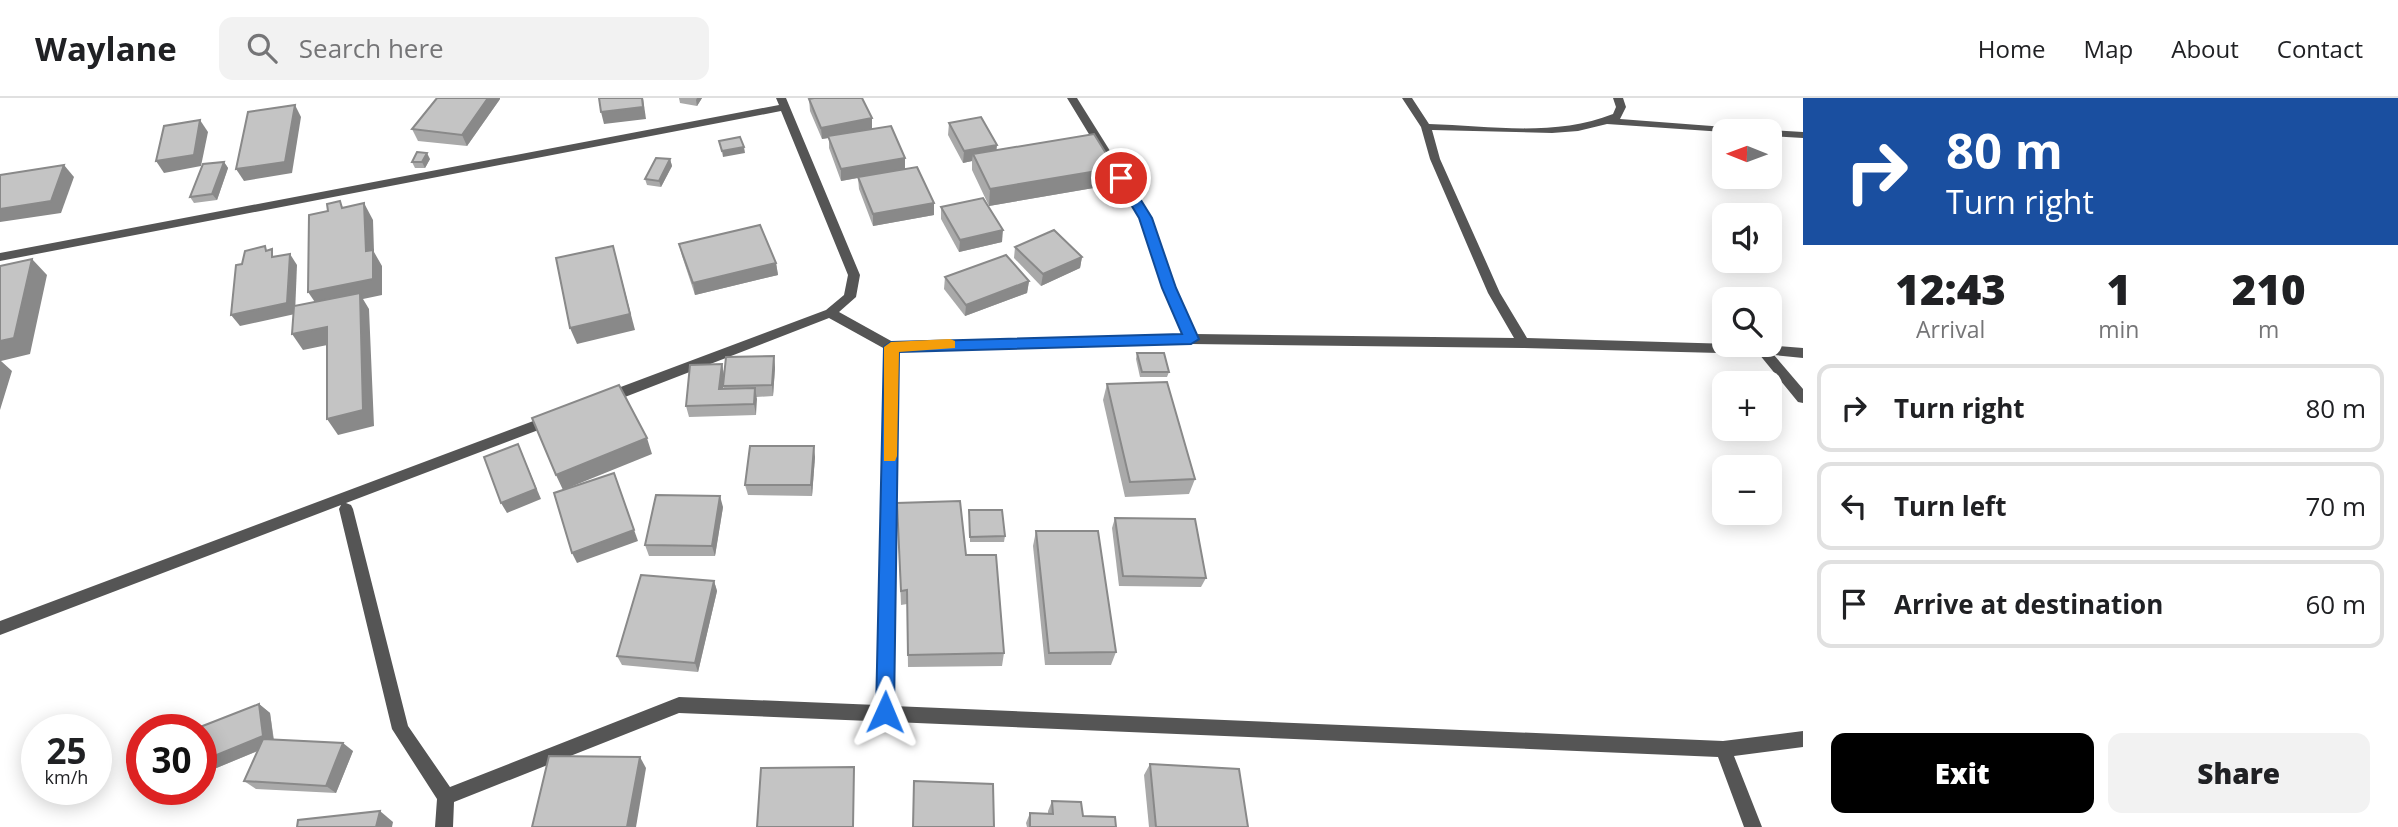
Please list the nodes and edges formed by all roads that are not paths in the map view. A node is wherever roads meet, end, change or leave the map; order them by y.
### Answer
1 (1072, 98) edge
2 (1407, 98) edge
3 (1618, 98) edge
4 (783, 103) edge
5 (1608, 121) junction
6 (1426, 127) junction
7 (1712, 128) edge
8 (1782, 134) edge
9 (1803, 135) edge
10 (0, 257) edge
11 (830, 313) junction
12 (1191, 339) junction
13 (1523, 343) junction
14 (891, 347) junction
15 (1712, 348) edge
16 (1782, 351) edge
17 (1803, 353) edge
18 (1769, 357) edge
19 (1803, 398) edge
20 (597, 401) edge
21 (571, 411) edge
22 (346, 509) dead end
23 (0, 628) edge
24 (885, 712) junction
25 (1803, 739) edge
26 (1723, 749) junction
27 (446, 797) junction
28 (444, 827) edge
29 (1753, 827) edge

1 - 12 street
2 - 6 street
3 - 5 street
4 - 10 street
4 - 11 street
5 - 6 street
5 - 7 street
6 - 13 street
8 - 9 street
11 - 14 street
11 - 20 street
12 - 13 street
12 - 14 street
13 - 15 street
14 - 24 street
16 - 17 street
18 - 19 street
21 - 23 street
22 - 27 street
24 - 26 street
24 - 27 street
25 - 26 street
26 - 29 street
27 - 28 street

